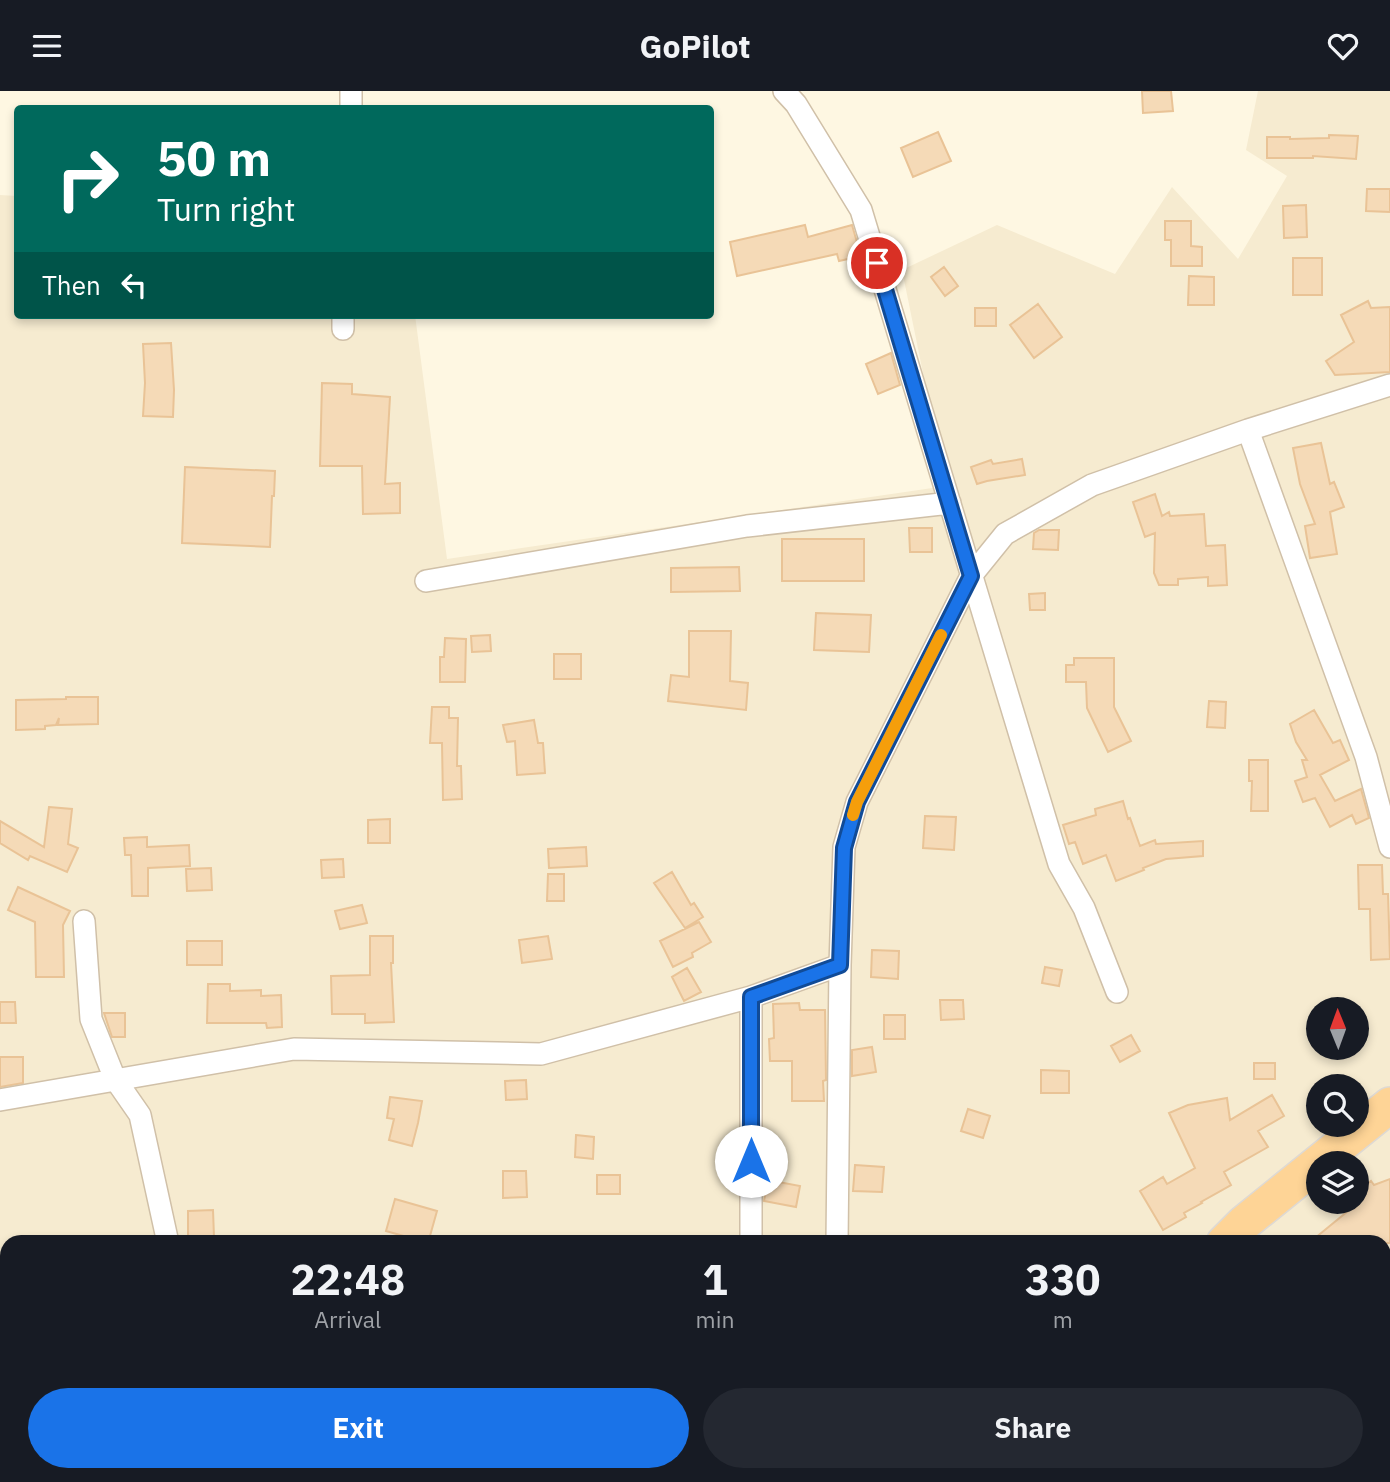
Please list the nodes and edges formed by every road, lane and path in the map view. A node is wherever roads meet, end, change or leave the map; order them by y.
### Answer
1 (785, 91) edge
2 (1390, 386) edge
3 (1248, 430) junction
4 (950, 503) junction
5 (971, 576) junction
6 (426, 581) dead end
7 (1390, 847) edge
8 (84, 921) dead end
9 (840, 965) junction
10 (1117, 992) dead end
11 (751, 997) junction
12 (115, 1079) junction
13 (0, 1100) edge
14 (1390, 1105) edge
15 (166, 1235) edge
16 (751, 1235) edge
17 (837, 1235) edge
18 (1232, 1235) edge

1 - 4 street
2 - 3 street
3 - 5 street
3 - 7 street
4 - 5 street
4 - 6 street
5 - 9 street
5 - 10 street
8 - 12 street
9 - 11 street
9 - 17 street
11 - 12 street
11 - 16 street
12 - 13 street
12 - 15 street
14 - 18 highway

